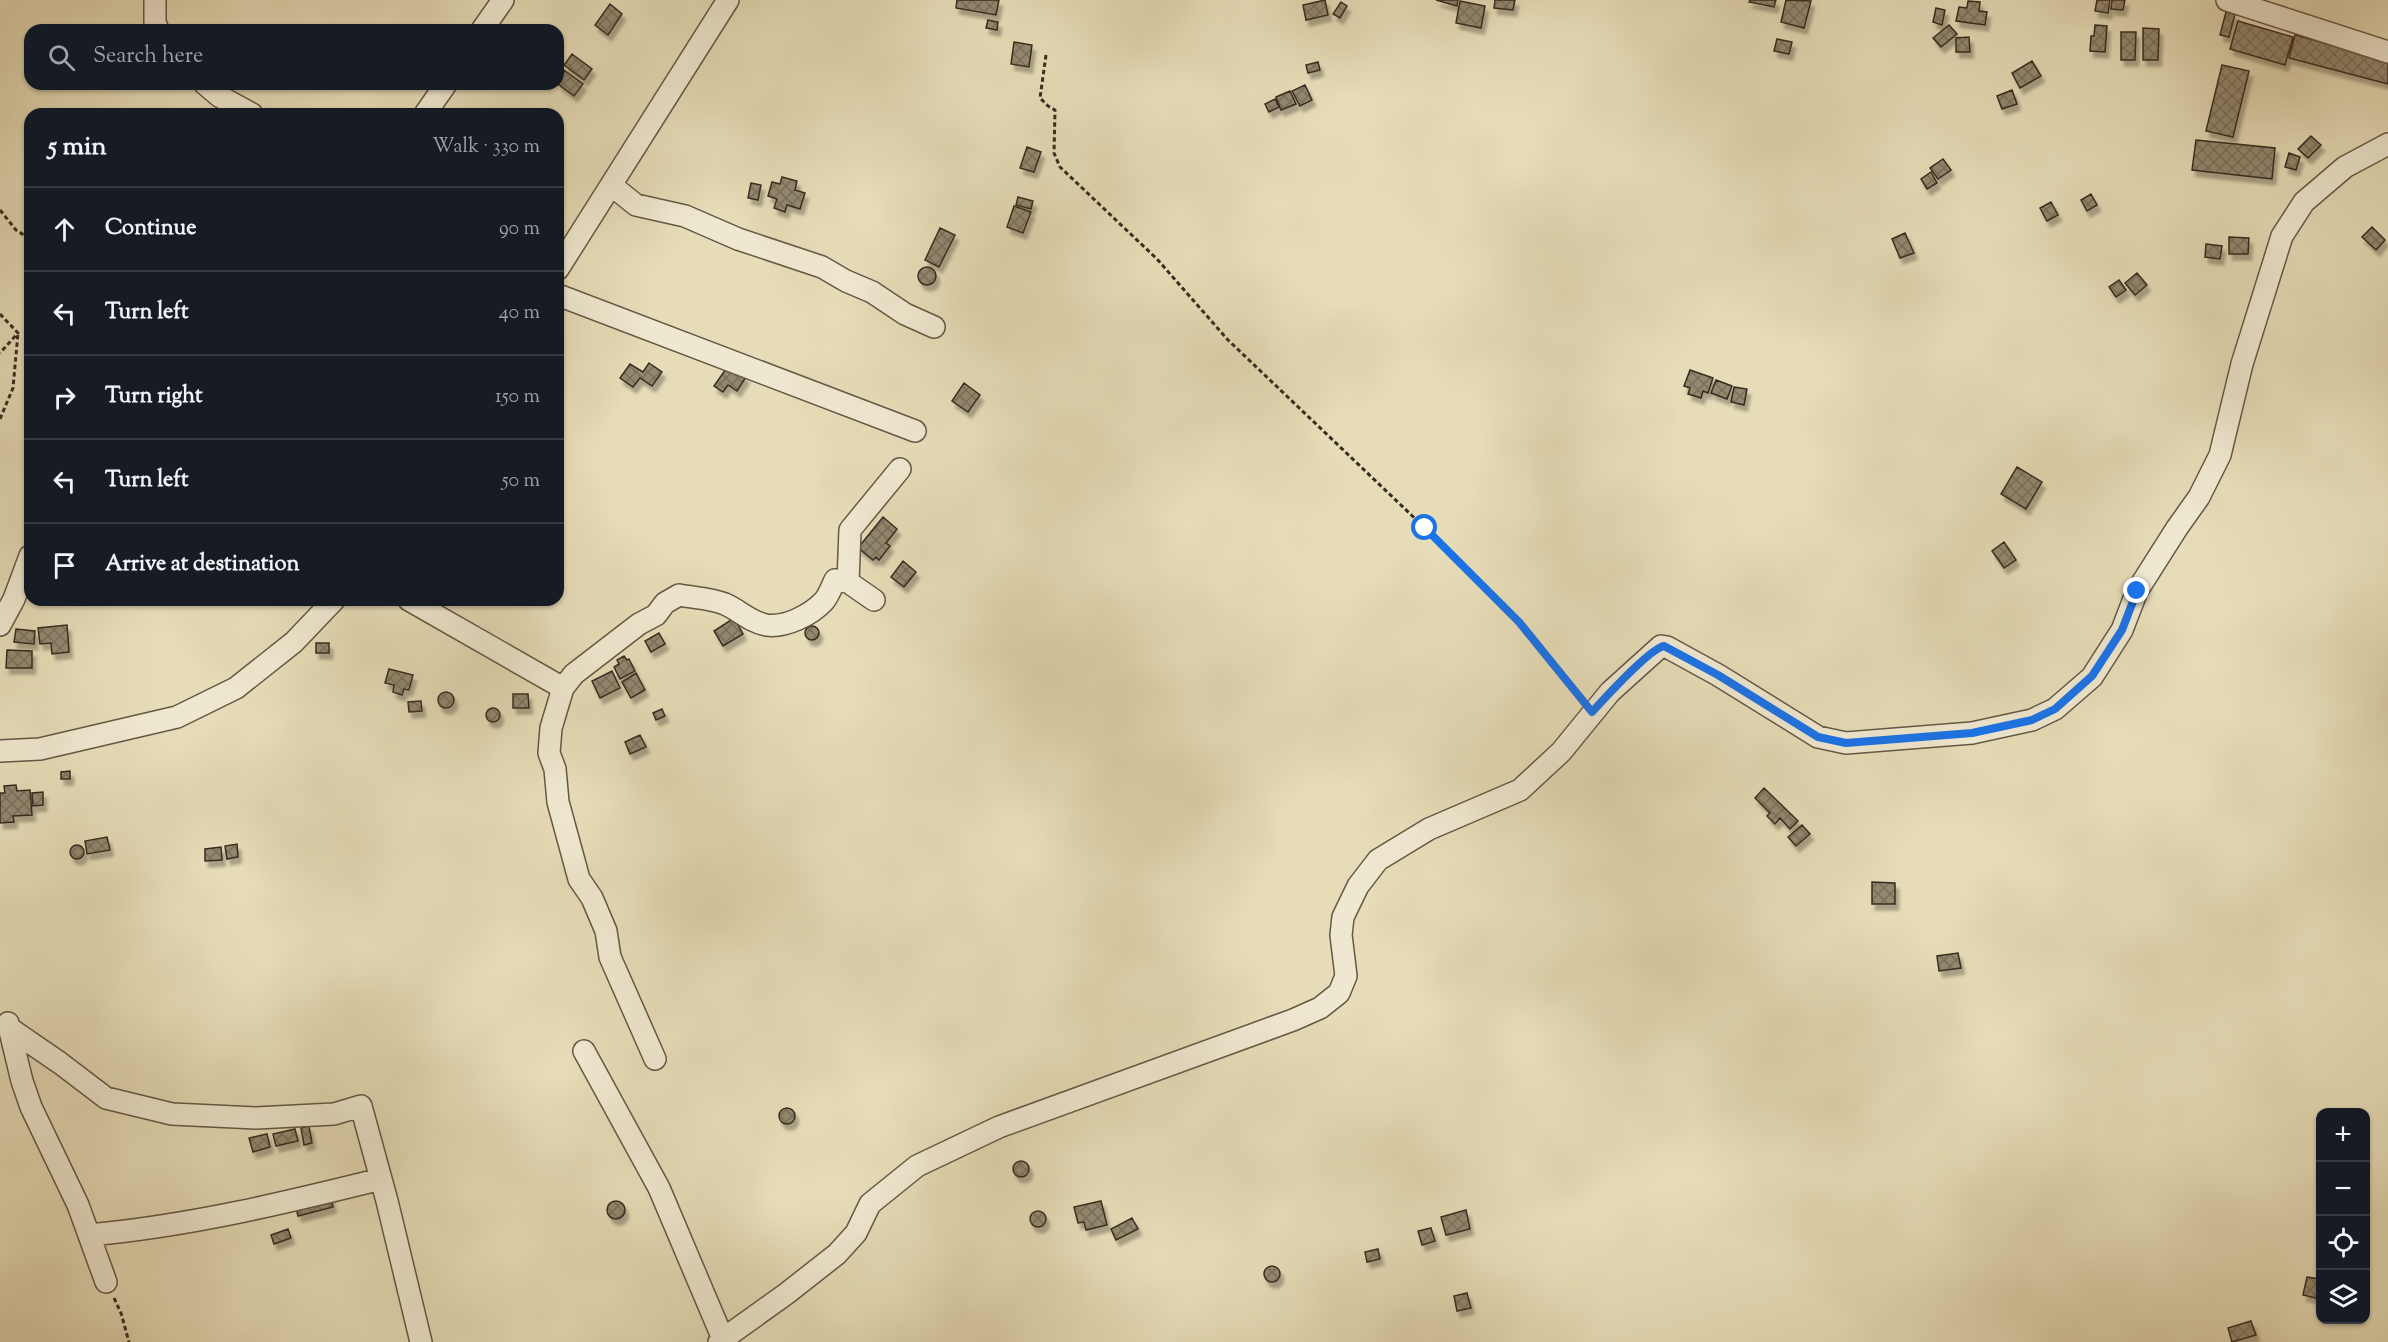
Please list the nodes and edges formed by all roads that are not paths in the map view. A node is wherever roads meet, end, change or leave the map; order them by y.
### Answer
1 (155, 0) edge
2 (503, 0) edge
3 (728, 0) edge
4 (2236, 1) edge
5 (156, 24) edge
6 (486, 24) edge
7 (2388, 52) edge
8 (212, 90) edge
9 (442, 90) edge
10 (241, 108) edge
11 (429, 108) edge
12 (2388, 144) edge
13 (611, 185) junction
14 (564, 259) edge
15 (564, 297) edge
16 (934, 327) dead end
17 (915, 431) dead end
18 (900, 469) dead end
19 (24, 572) edge
20 (848, 582) junction
21 (874, 600) dead end
22 (328, 606) edge
23 (420, 606) edge
24 (0, 625) edge
25 (563, 688) junction
26 (0, 751) edge
27 (4, 1024) edge
28 (584, 1051) dead end
29 (655, 1059) dead end
30 (381, 1179) junction
31 (89, 1235) junction
32 (106, 1282) road end
33 (721, 1340) edge
34 (421, 1342) edge

1 - 5 street
2 - 6 street
3 - 13 street
4 - 7 street
8 - 10 street
9 - 11 street
12 - 33 street
13 - 14 street
13 - 16 street
15 - 17 street
18 - 20 street
19 - 24 street
20 - 21 street
20 - 25 street
22 - 26 street
23 - 25 street
25 - 29 street
27 - 30 street
27 - 31 street
28 - 33 street
30 - 31 street
30 - 34 street
31 - 32 street

